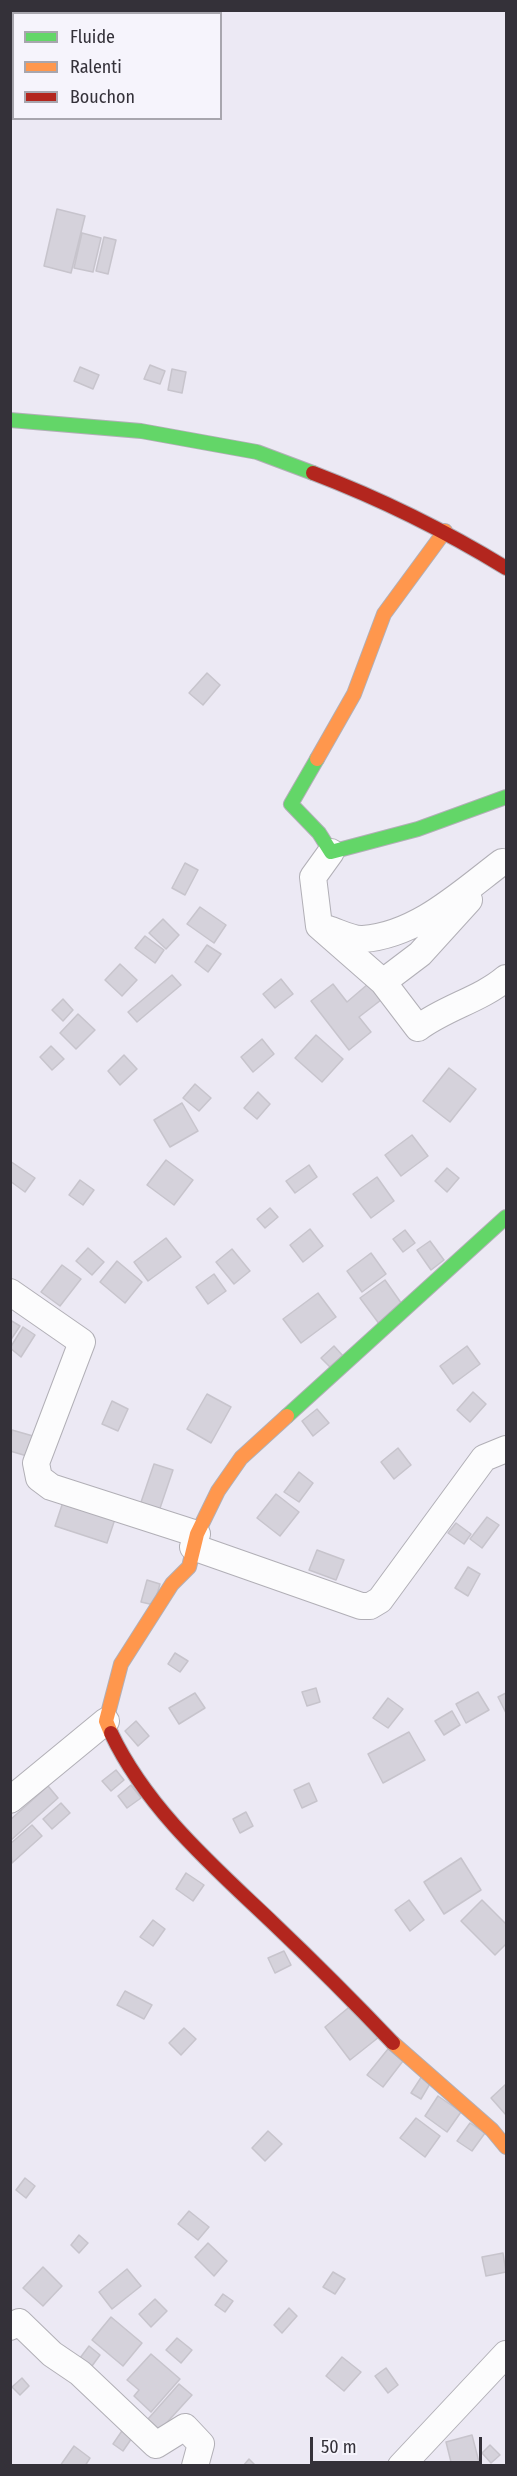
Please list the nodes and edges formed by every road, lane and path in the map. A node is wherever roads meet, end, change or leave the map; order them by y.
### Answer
1 (10, 420) edge
2 (445, 531) junction
3 (507, 568) edge
4 (507, 797) edge
5 (331, 852) junction
6 (504, 859) edge
7 (319, 926) junction
8 (507, 978) edge
9 (383, 982) junction
10 (507, 1217) edge
11 (10, 1292) edge
12 (507, 1449) edge
13 (195, 1541) junction
14 (106, 1721) junction
15 (10, 1800) edge
16 (507, 2147) edge
17 (10, 2326) edge
18 (506, 2355) edge
19 (195, 2466) edge
20 (401, 2466) edge

1 - 2 street
2 - 3 street
2 - 5 street
4 - 5 street
5 - 7 street
6 - 7 street
6 - 9 street
7 - 9 street
8 - 9 street
10 - 13 street
11 - 13 street
12 - 13 street
13 - 14 street
14 - 15 street
14 - 16 street
17 - 19 street
18 - 20 street

